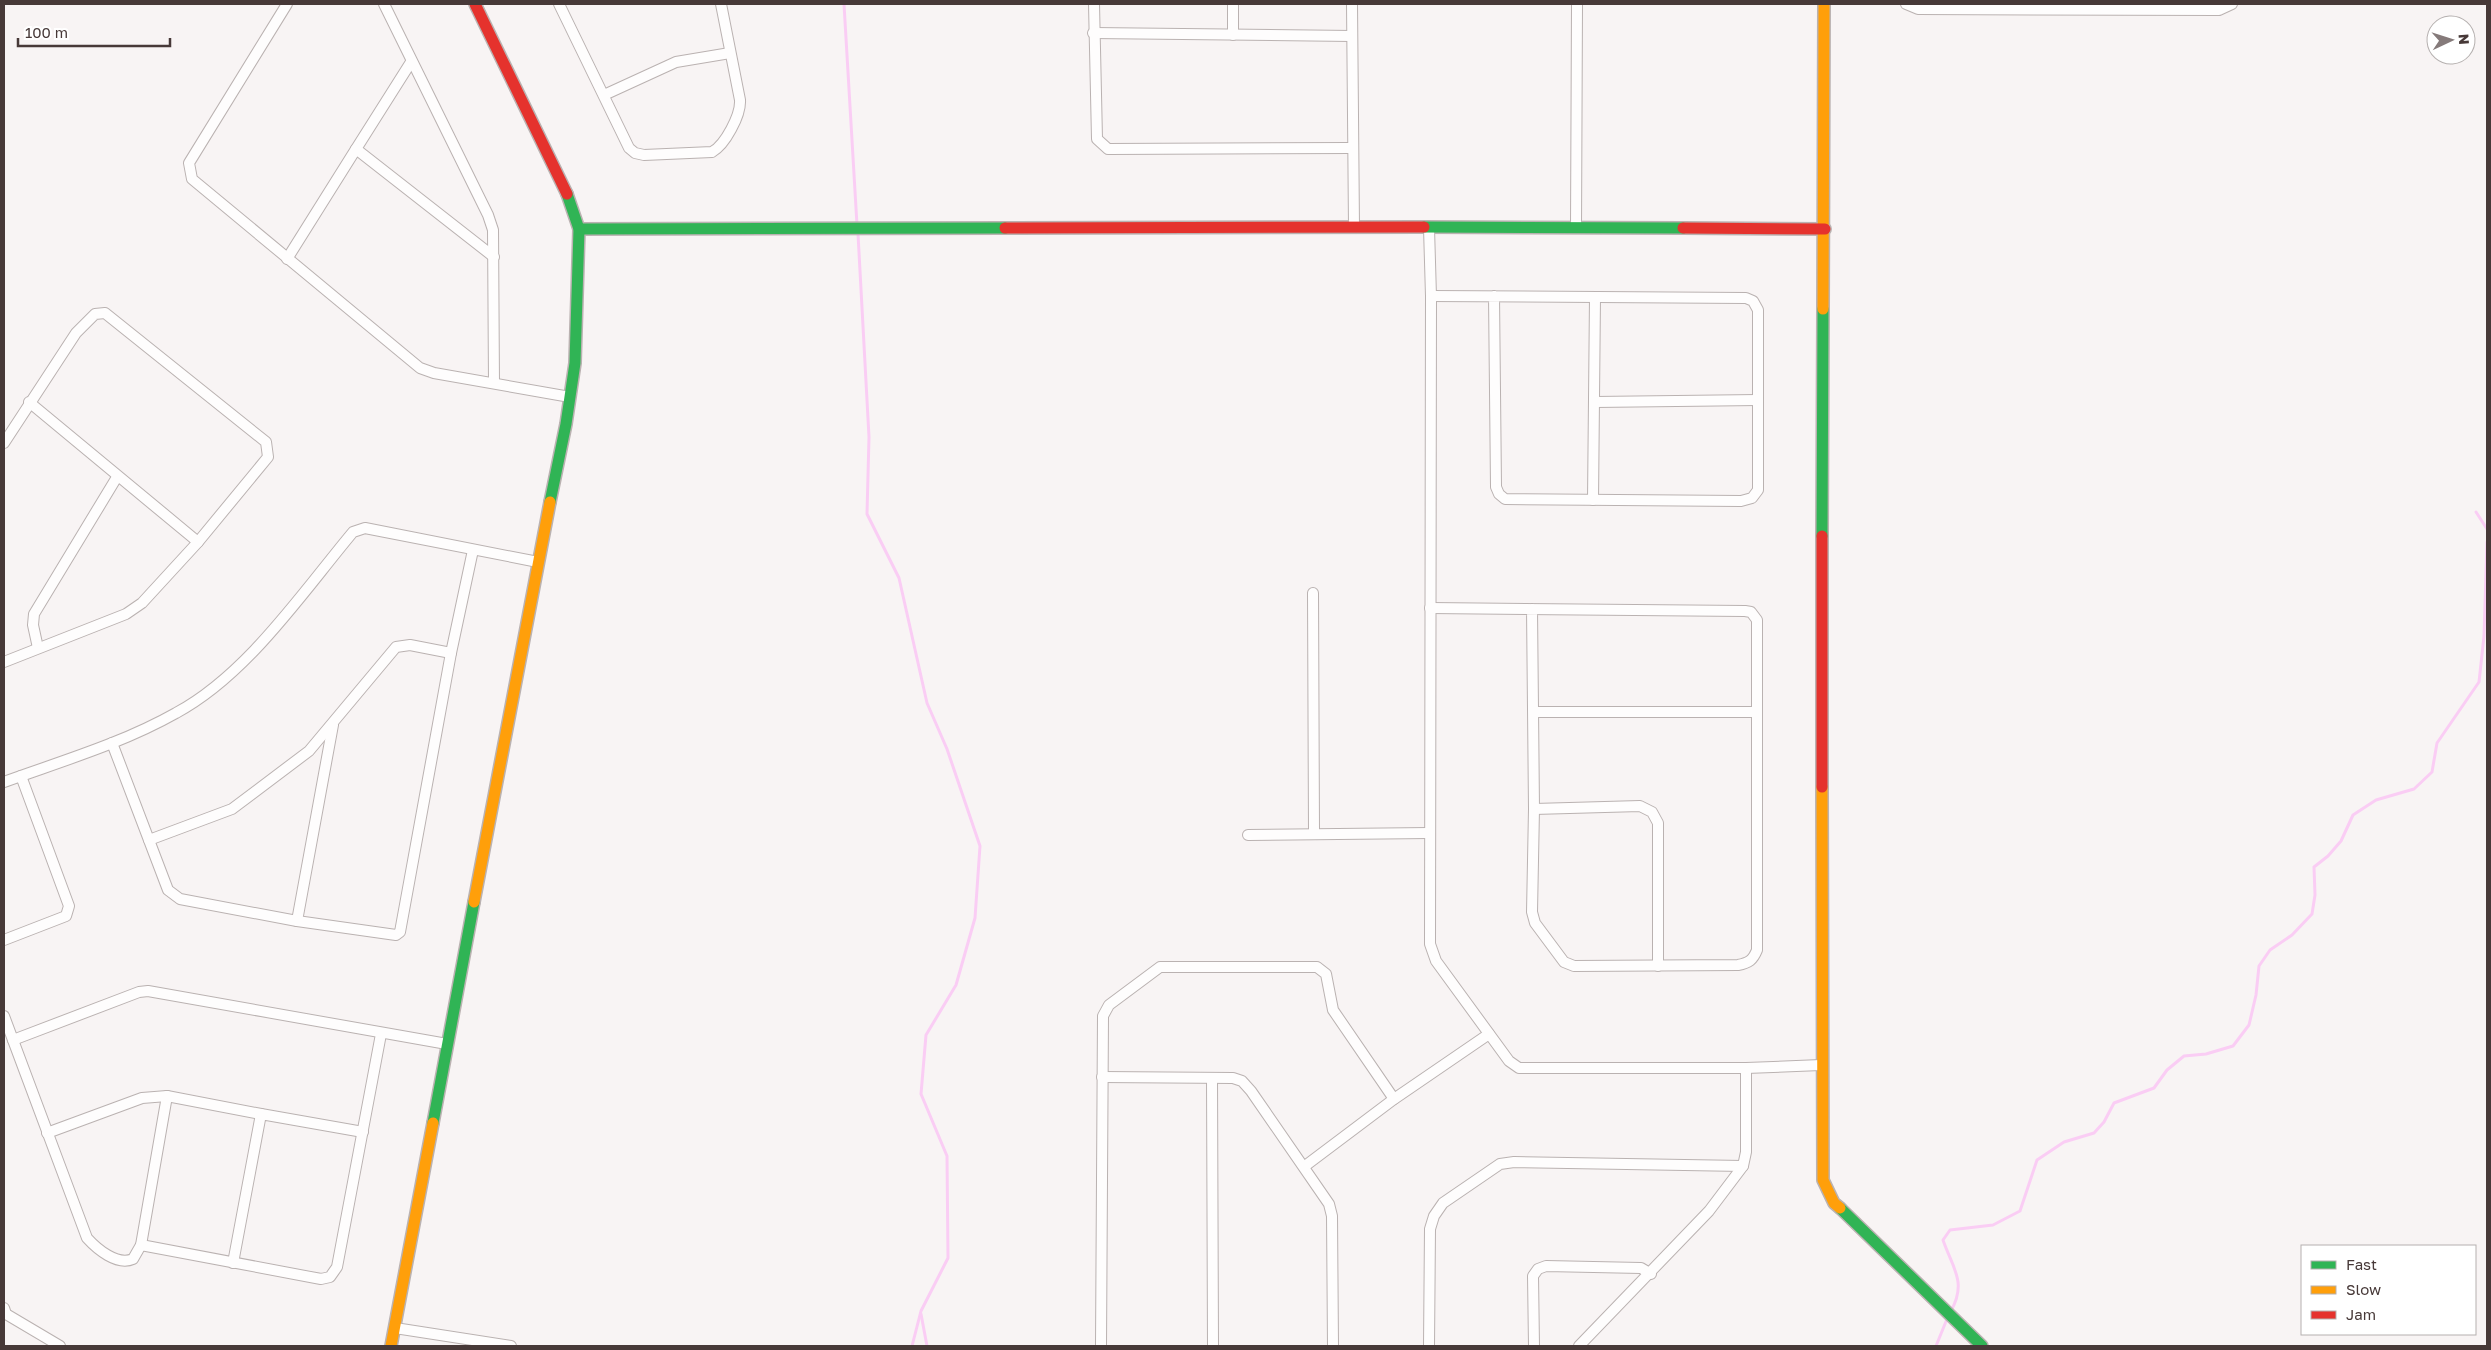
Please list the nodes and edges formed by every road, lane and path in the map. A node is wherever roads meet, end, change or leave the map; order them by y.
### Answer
1 (287, 4) edge
2 (384, 4) edge
3 (476, 4) edge
4 (721, 4) edge
5 (1094, 4) edge
6 (1233, 4) edge
7 (1352, 4) edge
8 (1577, 4) edge
9 (1824, 4) edge
10 (1906, 4) edge
11 (2232, 4) edge
12 (562, 5) edge
13 (2000, 6) edge
14 (1093, 33) junction
15 (1233, 35) junction
16 (1352, 36) junction
17 (730, 53) junction
18 (411, 62) junction
19 (604, 95) junction
20 (1352, 148) junction
21 (356, 149) junction
22 (1576, 226) junction
23 (1354, 227) junction
24 (1429, 228) junction
25 (579, 229) junction
26 (1825, 229) junction
27 (494, 257) junction
28 (287, 259) junction
29 (1431, 296) junction
30 (1494, 296) junction
31 (1595, 297) junction
32 (494, 383) junction
33 (570, 397) junction
34 (1758, 400) junction
35 (29, 402) junction
36 (1595, 402) junction
37 (4, 443) edge
38 (117, 477) junction
39 (1593, 500) junction
40 (198, 542) junction
41 (473, 550) junction
42 (538, 562) junction
43 (1313, 593) dead end
44 (1430, 608) junction
45 (1532, 609) junction
46 (38, 648) junction
47 (451, 653) junction
48 (4, 662) edge
49 (1534, 712) junction
50 (1756, 712) junction
51 (334, 721) junction
52 (112, 743) junction
53 (21, 776) junction
54 (4, 782) edge
55 (1534, 809) junction
56 (1314, 833) junction
57 (1430, 833) junction
58 (1248, 835) dead end
59 (149, 840) junction
60 (297, 921) junction
61 (4, 940) edge
62 (1658, 966) junction
63 (4, 1016) edge
64 (381, 1034) junction
65 (1489, 1034) junction
66 (13, 1040) junction
67 (447, 1044) junction
68 (1821, 1065) junction
69 (1746, 1068) junction
70 (1102, 1077) junction
71 (1212, 1078) junction
72 (167, 1096) junction
73 (1394, 1099) junction
74 (261, 1114) junction
75 (363, 1132) junction
76 (47, 1133) junction
77 (1305, 1166) junction
78 (1743, 1166) junction
79 (140, 1245) junction
80 (233, 1263) junction
81 (1651, 1274) junction
82 (4, 1313) edge
83 (394, 1328) junction
84 (60, 1346) edge
85 (391, 1346) edge
86 (511, 1346) edge
87 (1101, 1346) edge
88 (1213, 1346) edge
89 (1333, 1346) edge
90 (1429, 1346) edge
91 (1534, 1346) edge
92 (1579, 1346) edge
93 (1982, 1346) edge

1 - 28 street
2 - 18 street
3 - 25 street
4 - 17 street
5 - 14 street
6 - 15 street
7 - 16 street
8 - 22 street
9 - 26 street
10 - 13 street
11 - 13 street
12 - 19 street
14 - 15 street
14 - 20 street
15 - 16 street
16 - 20 street
17 - 19 street
17 - 19 street
18 - 21 street
18 - 27 street
20 - 23 street
21 - 27 street
21 - 28 street
22 - 24 street
22 - 26 street
23 - 24 street
23 - 25 street
24 - 29 street
25 - 33 street
26 - 68 street
27 - 32 street
28 - 32 street
29 - 30 street
29 - 44 street
30 - 31 street
30 - 39 street
31 - 34 street
31 - 36 street
32 - 33 street
33 - 42 street
34 - 36 street
34 - 39 street
35 - 37 street
35 - 38 street
35 - 40 street
36 - 39 street
38 - 40 street
38 - 46 street
40 - 46 street
41 - 42 street
41 - 47 street
41 - 52 street
42 - 67 street
43 - 56 street
44 - 45 street
44 - 57 street
45 - 49 street
45 - 50 street
46 - 48 street
47 - 51 street
47 - 60 street
49 - 50 street
49 - 55 street
50 - 62 street
51 - 59 street
51 - 60 street
52 - 53 street
52 - 59 street
53 - 54 street
53 - 61 street
55 - 62 street
55 - 62 street
56 - 57 street
56 - 58 street
57 - 65 street
59 - 60 street
63 - 66 street
64 - 66 street
64 - 67 street
64 - 75 street
65 - 69 street
65 - 73 street
66 - 76 street
67 - 83 street
68 - 69 street
68 - 93 street
69 - 78 street
70 - 71 street
70 - 73 street
70 - 87 street
71 - 77 street
71 - 88 street
72 - 74 street
72 - 76 street
72 - 79 street
73 - 77 street
74 - 75 street
74 - 80 street
75 - 80 street
76 - 79 street
77 - 89 street
78 - 81 street
78 - 90 street
79 - 80 street
81 - 91 street
81 - 92 street
82 - 84 street
83 - 85 street
83 - 86 street

